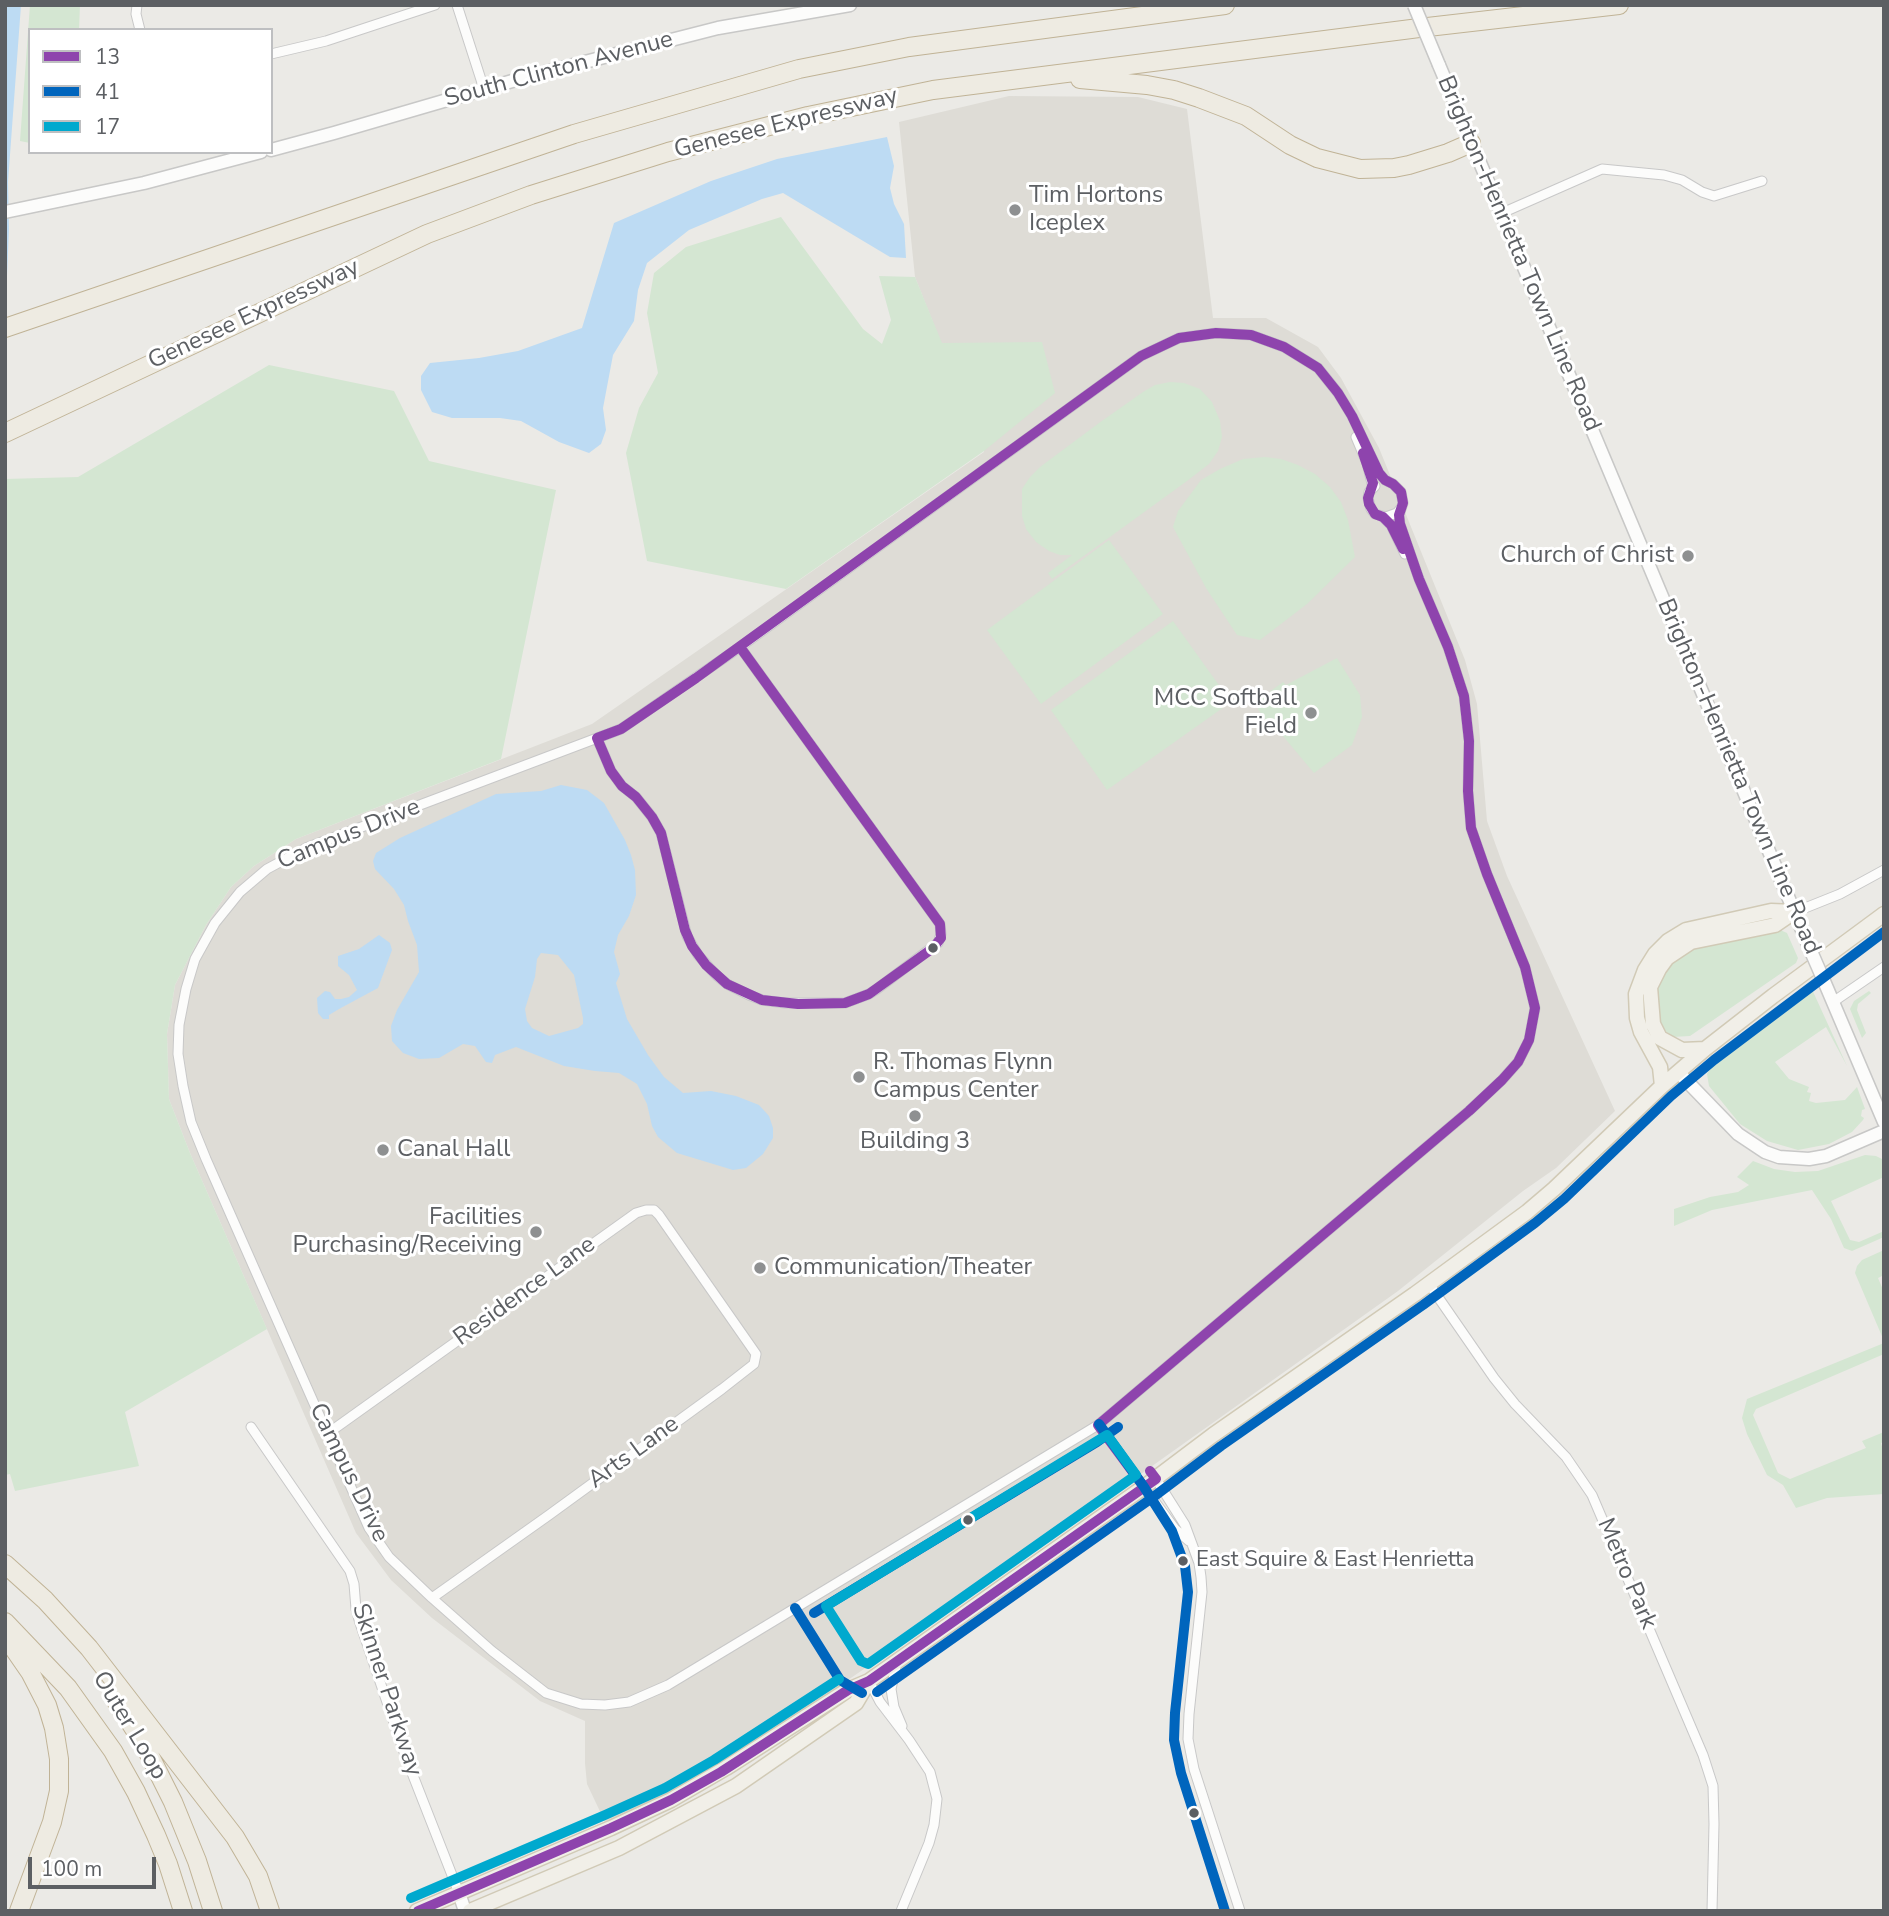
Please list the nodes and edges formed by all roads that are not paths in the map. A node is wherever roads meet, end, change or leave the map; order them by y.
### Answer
1 (137, 5) edge
2 (435, 5) edge
3 (457, 5) edge
4 (850, 5) edge
5 (1225, 5) edge
6 (1414, 5) edge
7 (1619, 5) edge
8 (140, 28) edge
9 (273, 54) edge
10 (1024, 79) junction
11 (484, 89) junction
12 (1471, 143) junction
13 (273, 149) edge
14 (253, 154) edge
15 (1762, 181) dead end
16 (5, 212) edge
17 (1502, 213) junction
18 (5, 328) edge
19 (1338, 393) junction
20 (5, 433) edge
21 (1390, 483) junction
22 (1373, 488) junction
23 (1401, 508) junction
24 (1383, 517) junction
25 (1419, 579) junction
26 (740, 647) junction
27 (597, 738) junction
28 (1884, 870) edge
29 (1795, 912) junction
30 (1884, 914) edge
31 (1884, 967) edge
32 (1833, 1002) junction
33 (1705, 1049) junction
34 (1678, 1072) junction
35 (1662, 1086) junction
36 (1884, 1122) edge
37 (1884, 1130) edge
38 (705, 1281) joint
39 (1429, 1284) junction
40 (251, 1427) dead end
41 (327, 1434) junction
42 (1150, 1483) junction
43 (1189, 1541) junction
44 (5, 1565) edge
45 (432, 1598) junction
46 (5, 1622) edge
47 (5, 1636) edge
48 (898, 1660) junction
49 (869, 1681) junction
50 (909, 1740) junction
51 (459, 1893) junction
52 (270, 1908) edge
53 (183, 1910) edge
54 (19, 1911) edge
55 (213, 1911) edge
56 (417, 1911) edge
57 (465, 1911) edge
58 (470, 1911) edge
59 (901, 1911) edge
60 (1240, 1911) edge
61 (1712, 1911) edge

1 - 8 street
2 - 9 street
3 - 11 street
4 - 11 street, South Clinton Avenue
5 - 18 highway, Genesee Expressway
6 - 12 street, Brighton-Henrietta Town Line Road, bridge
7 - 10 highway, Genesee Expressway
10 - 12 highway
10 - 20 highway, Genesee Expressway
11 - 13 street, South Clinton Avenue
12 - 17 street, Brighton-Henrietta Town Line Road
14 - 16 street
15 - 17 street
17 - 29 street, Brighton-Henrietta Town Line Road
19 - 21 street, Campus Drive
19 - 22 street, Campus Drive
19 - 26 street, Campus Drive
21 - 22 street
21 - 23 street
22 - 24 street
23 - 24 street
23 - 25 street, Campus Drive
24 - 25 street, Campus Drive
25 - 45 street, Campus Drive
26 - 27 street, Campus Drive
26 - 27 street
27 - 41 street, Campus Drive
28 - 29 street
29 - 32 street, Brighton-Henrietta Town Line Road, bridge
29 - 33 main road
29 - 35 main road
30 - 33 main road
31 - 32 street
32 - 36 street, Brighton-Henrietta Town Line Road
33 - 34 main road
34 - 35 main road
34 - 37 street
35 - 39 main road
38 - 41 street, Residence Lane
38 - 45 street, Arts Lane
39 - 42 main road
39 - 61 street, Metro Park
40 - 51 street, Skinner Parkway
41 - 45 street, Campus Drive
42 - 43 street
42 - 43 street
42 - 48 main road
43 - 60 street
44 - 52 highway
44 - 55 highway, Outer Loop
46 - 53 highway, Outer Loop
47 - 54 highway
48 - 49 main road
48 - 50 street
49 - 50 street
49 - 51 main road
49 - 58 main road
50 - 59 street
51 - 56 main road
51 - 57 street

